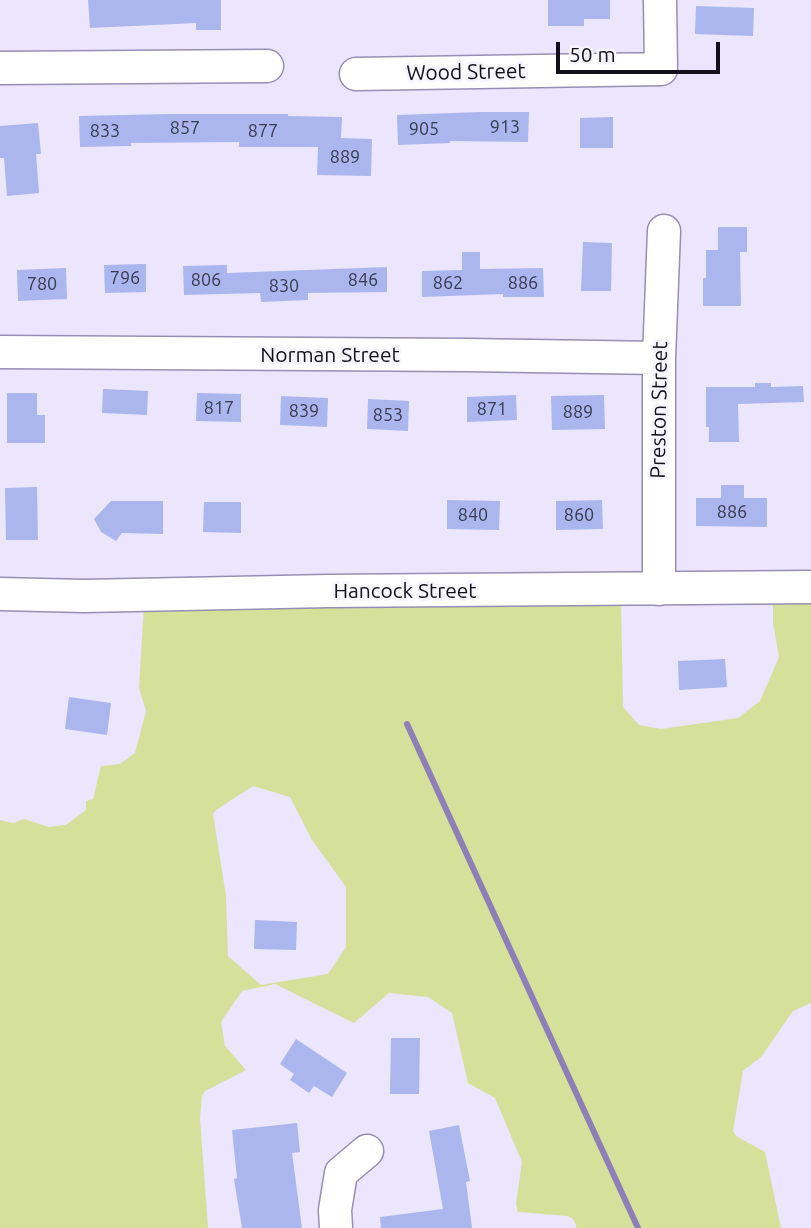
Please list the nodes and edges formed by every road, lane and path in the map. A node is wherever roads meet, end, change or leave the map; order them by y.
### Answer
1 (660, 0) edge
2 (267, 66) dead end
3 (0, 68) edge
4 (356, 74) dead end
5 (664, 231) dead end
6 (0, 352) edge
7 (659, 358) junction
8 (811, 587) edge
9 (660, 589) junction
10 (0, 594) edge
11 (367, 1150) dead end
12 (336, 1228) edge

1 - 4 street, Wood Street
2 - 3 street
5 - 7 street, Preston Street
6 - 7 street, Norman Street
7 - 9 street, Preston Street
8 - 9 street, Hancock Street
9 - 10 street, Hancock Street
11 - 12 street

